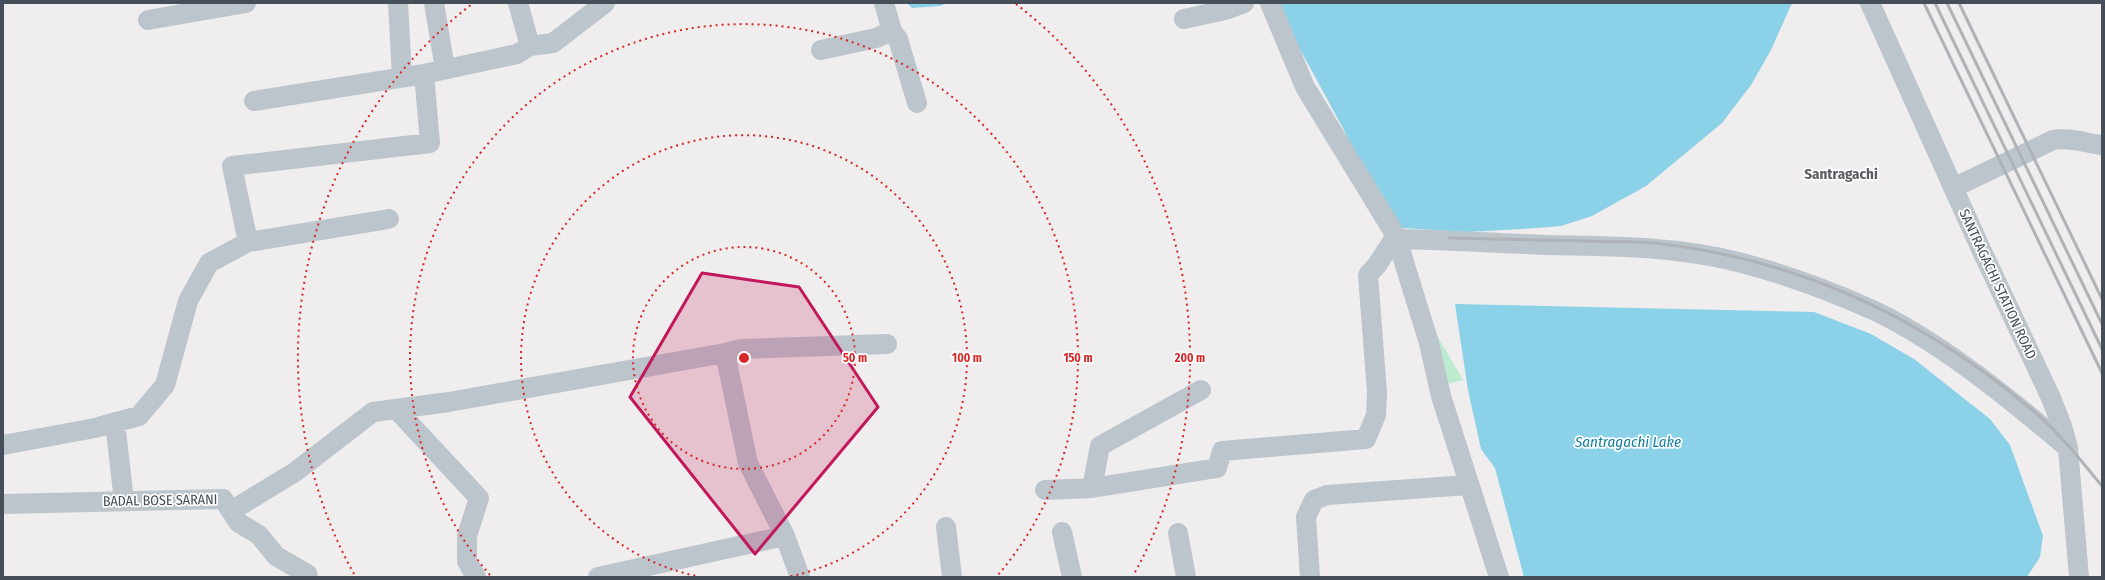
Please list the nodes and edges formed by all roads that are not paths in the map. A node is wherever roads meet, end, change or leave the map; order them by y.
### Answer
1 (246, 3) edge
2 (398, 3) edge
3 (434, 3) edge
4 (518, 3) edge
5 (605, 3) edge
6 (884, 3) edge
7 (1244, 3) edge
8 (1270, 3) edge
9 (1870, 3) edge
10 (1184, 19) dead end
11 (148, 20) dead end
12 (892, 31) junction
13 (530, 46) junction
14 (822, 50) dead end
15 (445, 69) junction
16 (424, 74) junction
17 (402, 77) junction
18 (254, 101) dead end
19 (917, 103) dead end
20 (2102, 145) edge
21 (1953, 188) junction
22 (389, 219) dead end
23 (1396, 238) junction
24 (248, 242) junction
25 (887, 344) dead end
26 (725, 354) junction
27 (1201, 390) dead end
28 (396, 409) junction
29 (115, 422) junction
30 (3, 445) edge
31 (2068, 448) junction
32 (1468, 485) junction
33 (1092, 488) junction
34 (1045, 490) dead end
35 (124, 501) junction
36 (3, 504) edge
37 (231, 511) junction
38 (946, 527) dead end
39 (1062, 532) dead end
40 (1178, 533) dead end
41 (785, 536) junction
42 (308, 577) edge
43 (476, 577) edge
44 (598, 577) edge
45 (800, 577) edge
46 (952, 577) edge
47 (1072, 577) edge
48 (1186, 577) edge
49 (1310, 577) edge
50 (1499, 577) edge
51 (2079, 577) edge

1 - 11 street
2 - 17 street
3 - 15 street
4 - 13 street
5 - 13 street
6 - 12 street
7 - 10 street
8 - 23 street
9 - 21 street, SANTRAGACHI STATION ROAD
12 - 14 street
12 - 19 street
13 - 15 street
15 - 16 street
16 - 17 street
16 - 24 street
17 - 18 street
20 - 21 street
21 - 31 street, SANTRAGACHI STATION ROAD
22 - 24 street
23 - 31 street
23 - 32 street
23 - 33 street
24 - 29 street
25 - 26 street
26 - 28 street
26 - 41 street
27 - 33 street
28 - 37 street
28 - 43 street
29 - 30 street
29 - 35 street
31 - 51 street, SANTRAGACHI STATION ROAD
32 - 49 street
32 - 50 street
33 - 34 street
35 - 36 street, BADAL BOSE SARANI
35 - 37 street, BADAL BOSE SARANI
37 - 42 street, BADAL BOSE SARANI
38 - 46 street
39 - 47 street
40 - 48 street
41 - 44 street
41 - 45 street

